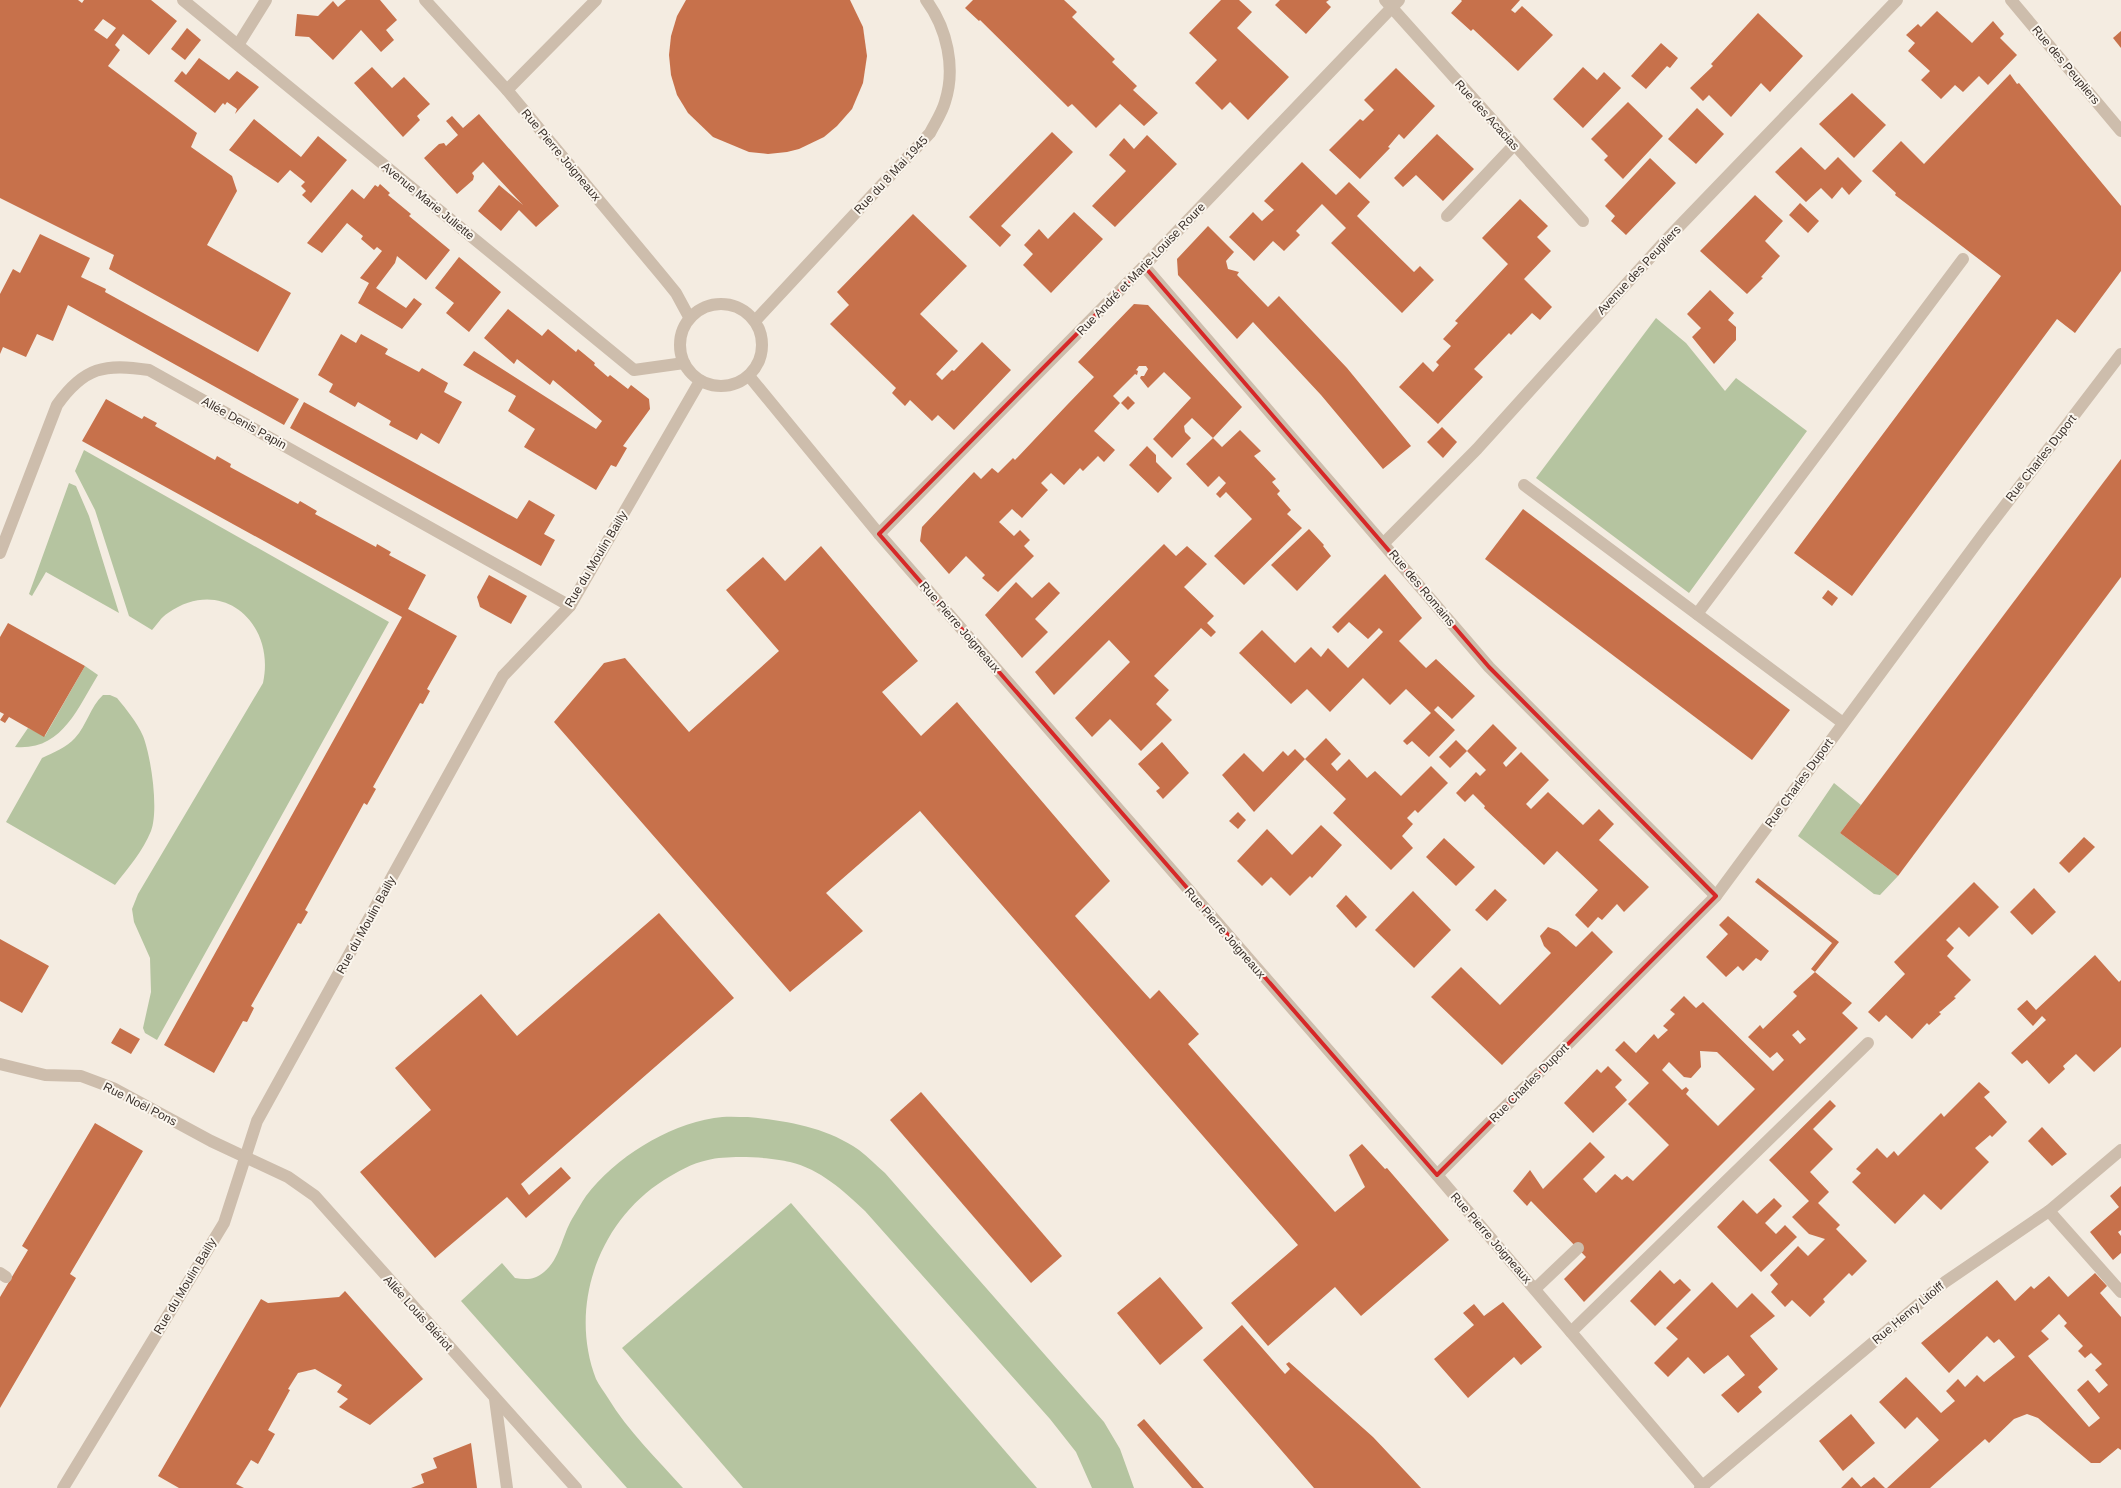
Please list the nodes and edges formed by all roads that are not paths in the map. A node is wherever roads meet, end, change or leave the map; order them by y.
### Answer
1 (183, 0) edge
2 (266, 0) edge
3 (425, 0) edge
4 (596, 0) edge
5 (926, 0) edge
6 (1897, 0) edge
7 (2011, 0) edge
8 (1392, 3) edge
9 (238, 45) junction
10 (506, 90) junction
11 (2121, 131) edge
12 (1514, 145) junction
13 (1447, 216) dead end
14 (1583, 221) dead end
15 (1962, 259) dead end
16 (1144, 266) junction
17 (689, 317) junction
18 (755, 321) junction
19 (2121, 354) edge
20 (684, 363) junction
21 (749, 376) junction
22 (700, 381) junction
23 (1524, 485) dead end
24 (879, 534) junction
25 (1384, 543) junction
26 (0, 553) edge
27 (570, 606) junction
28 (1697, 614) junction
29 (1843, 724) junction
30 (1716, 896) junction
31 (1868, 1043) dead end
32 (0, 1064) edge
33 (2121, 1150) edge
34 (245, 1157) junction
35 (1437, 1175) junction
36 (2049, 1211) junction
37 (1578, 1248) dead end
38 (1535, 1290) junction
39 (2121, 1292) edge
40 (1571, 1332) junction
41 (495, 1399) junction
42 (1702, 1487) edge
43 (63, 1488) edge
44 (507, 1488) edge
45 (576, 1488) edge

1 - 9 street, Avenue Marie Juliette
2 - 9 street
3 - 10 street, Rue Pierre Joigneaux
4 - 10 street
5 - 18 street, Rue du 8 Mai 1945
6 - 25 street, Avenue des Peupliers
7 - 11 street, Rue des Peupliers
8 - 12 street, Rue des Acacias
8 - 16 street, Rue André et Marie-Louise Roure
9 - 20 street, Avenue Marie Juliette
10 - 17 street, Rue Pierre Joigneaux
12 - 13 street
12 - 14 street, Rue des Acacias
15 - 28 street
16 - 24 street, Rue André et Marie-Louise Roure
16 - 25 street, Rue des Romains
17 - 18 street
17 - 20 street
18 - 21 street
19 - 29 street, Rue Charles Duport
20 - 22 street
21 - 22 street
21 - 24 street, Rue Pierre Joigneaux
22 - 27 street, Rue du Moulin Bailly
23 - 28 street
24 - 35 street, Rue Pierre Joigneaux
25 - 30 street, Rue des Romains
26 - 27 street, Allée Denis Papin
27 - 34 street, Rue du Moulin Bailly
28 - 29 street
29 - 30 street, Rue Charles Duport
30 - 35 street, Rue Charles Duport
31 - 40 street
32 - 34 street, Rue Noël Pons
33 - 36 street, Rue Henry Litolff
34 - 41 street, Allée Louis Blériot
34 - 43 street, Rue du Moulin Bailly
35 - 38 street, Rue Pierre Joigneaux
36 - 39 street
36 - 42 street, Rue Henry Litolff
37 - 38 street
38 - 40 street, Rue Pierre Joigneaux
40 - 42 street, Rue Pierre Joigneaux
41 - 44 street
41 - 45 street, Allée Louis Blériot

